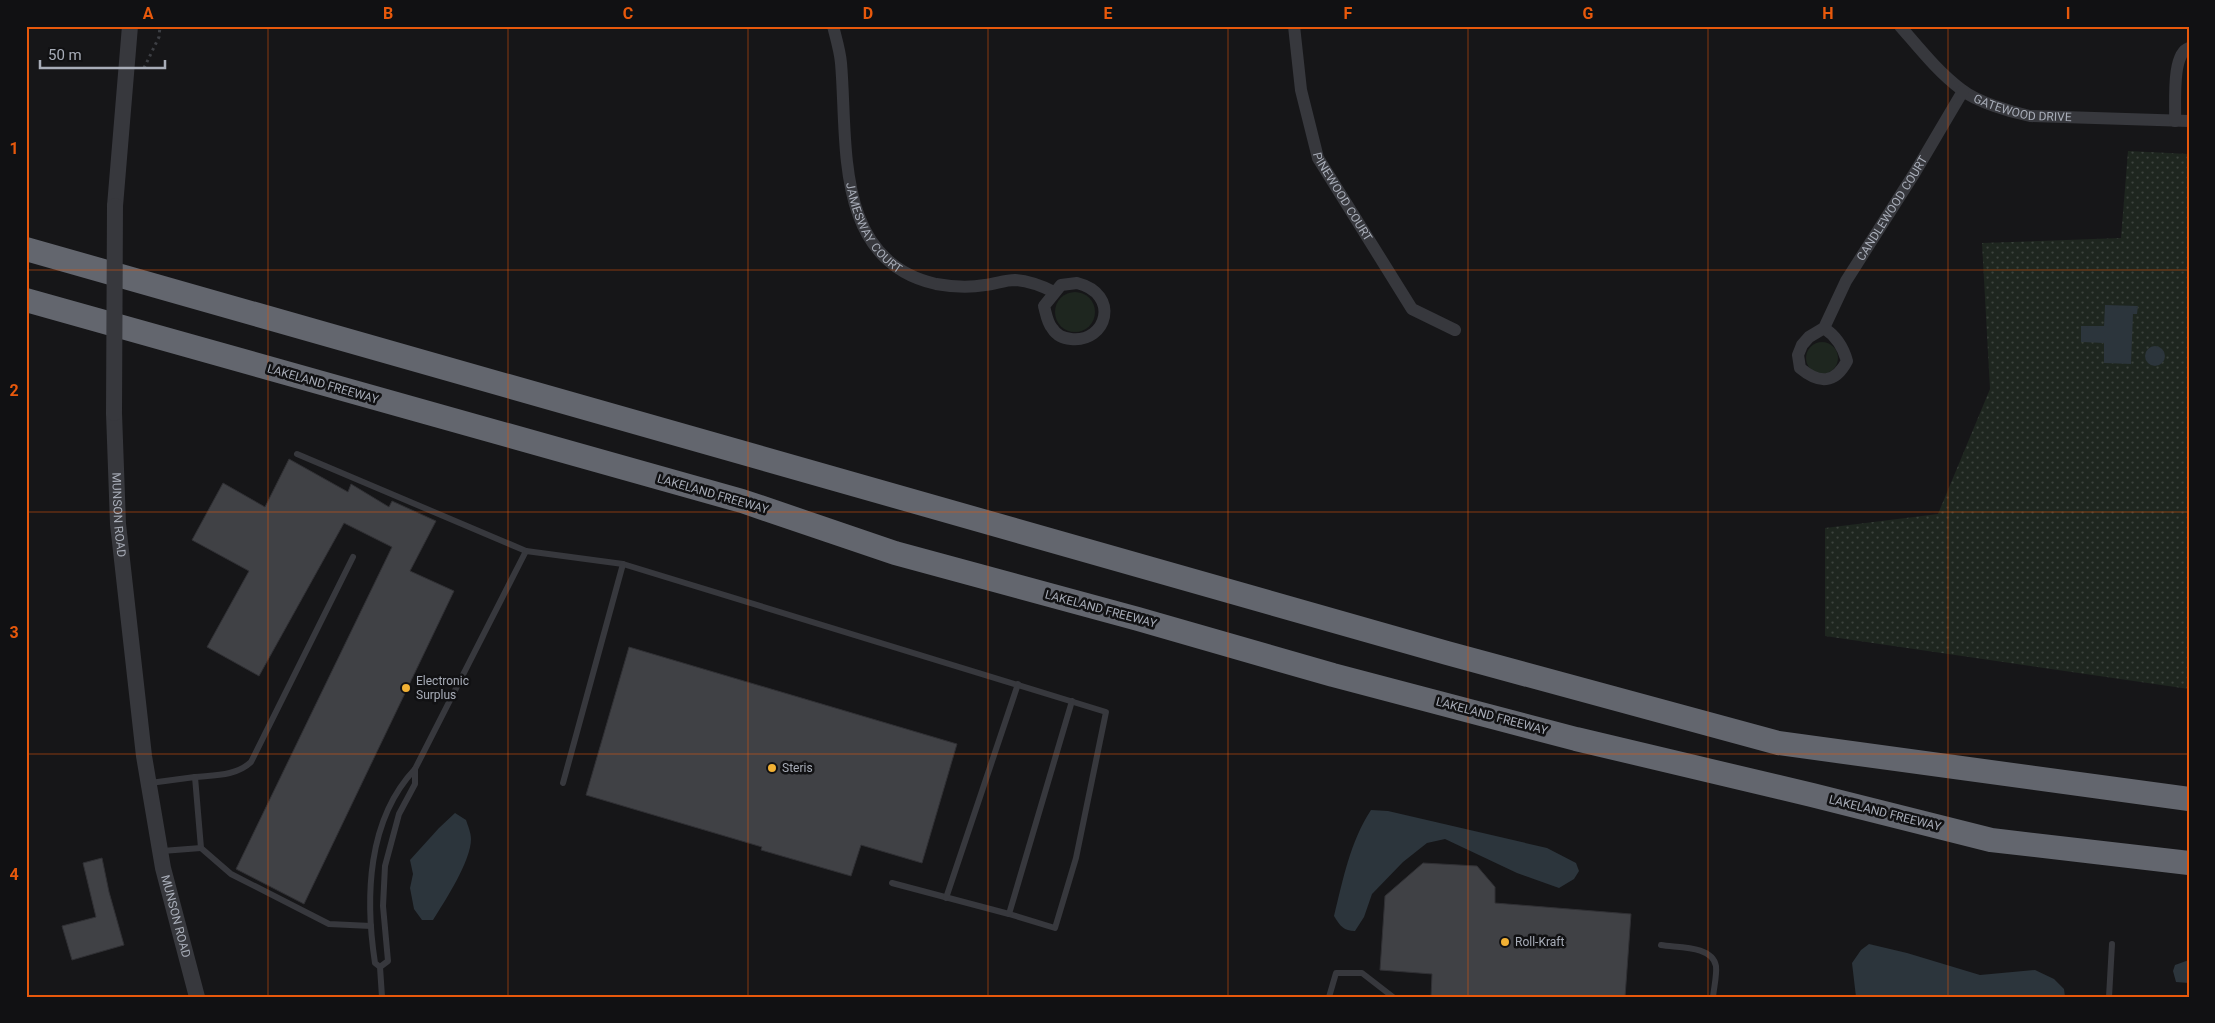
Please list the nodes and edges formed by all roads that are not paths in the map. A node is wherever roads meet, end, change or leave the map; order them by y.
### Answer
1 (130, 26) edge
2 (833, 26) edge
3 (1294, 26) edge
4 (1900, 26) edge
5 (2189, 48) edge
6 (1963, 91) junction
7 (2189, 121) edge
8 (2175, 122) junction
9 (26, 248) edge
10 (1054, 292) junction
11 (26, 300) edge
12 (1824, 328) dead end
13 (1455, 330) dead end
14 (297, 454) dead end
15 (526, 551) junction
16 (353, 557) dead end
17 (623, 564) junction
18 (1018, 684) junction
19 (1072, 701) junction
20 (415, 769) junction
21 (195, 777) junction
22 (148, 783) junction
23 (563, 783) dead end
24 (2189, 799) edge
25 (201, 848) junction
26 (160, 851) junction
27 (2189, 863) edge
28 (892, 883) dead end
29 (946, 898) junction
30 (1009, 914) junction
31 (371, 926) junction
32 (2112, 944) dead end
33 (1661, 946) dead end
34 (380, 966) junction
35 (197, 997) edge
36 (382, 997) edge
37 (1329, 997) edge
38 (1393, 997) edge
39 (1713, 997) edge
40 (2109, 997) edge

1 - 22 street, MUNSON ROAD, bridge
2 - 10 street, JAMESWAY COURT
3 - 13 street, PINEWOOD COURT
4 - 6 street, GATEWOOD DRIVE
5 - 8 street
6 - 8 street, GATEWOOD DRIVE
6 - 12 street, CANDLEWOOD COURT
7 - 8 street, GATEWOOD DRIVE
9 - 24 highway
10 - 10 street
11 - 27 highway, LAKELAND FREEWAY
14 - 15 lane
15 - 17 lane
15 - 20 lane
16 - 21 lane
17 - 18 lane
17 - 23 lane
18 - 19 lane
18 - 29 lane
19 - 30 lane
19 - 30 lane
20 - 31 lane
20 - 34 lane
21 - 22 lane
21 - 25 lane
22 - 26 street, MUNSON ROAD
25 - 26 lane
25 - 31 lane
26 - 35 street, MUNSON ROAD
28 - 29 lane
29 - 30 lane
31 - 34 lane
32 - 40 lane
33 - 39 lane
34 - 36 lane
37 - 38 lane

